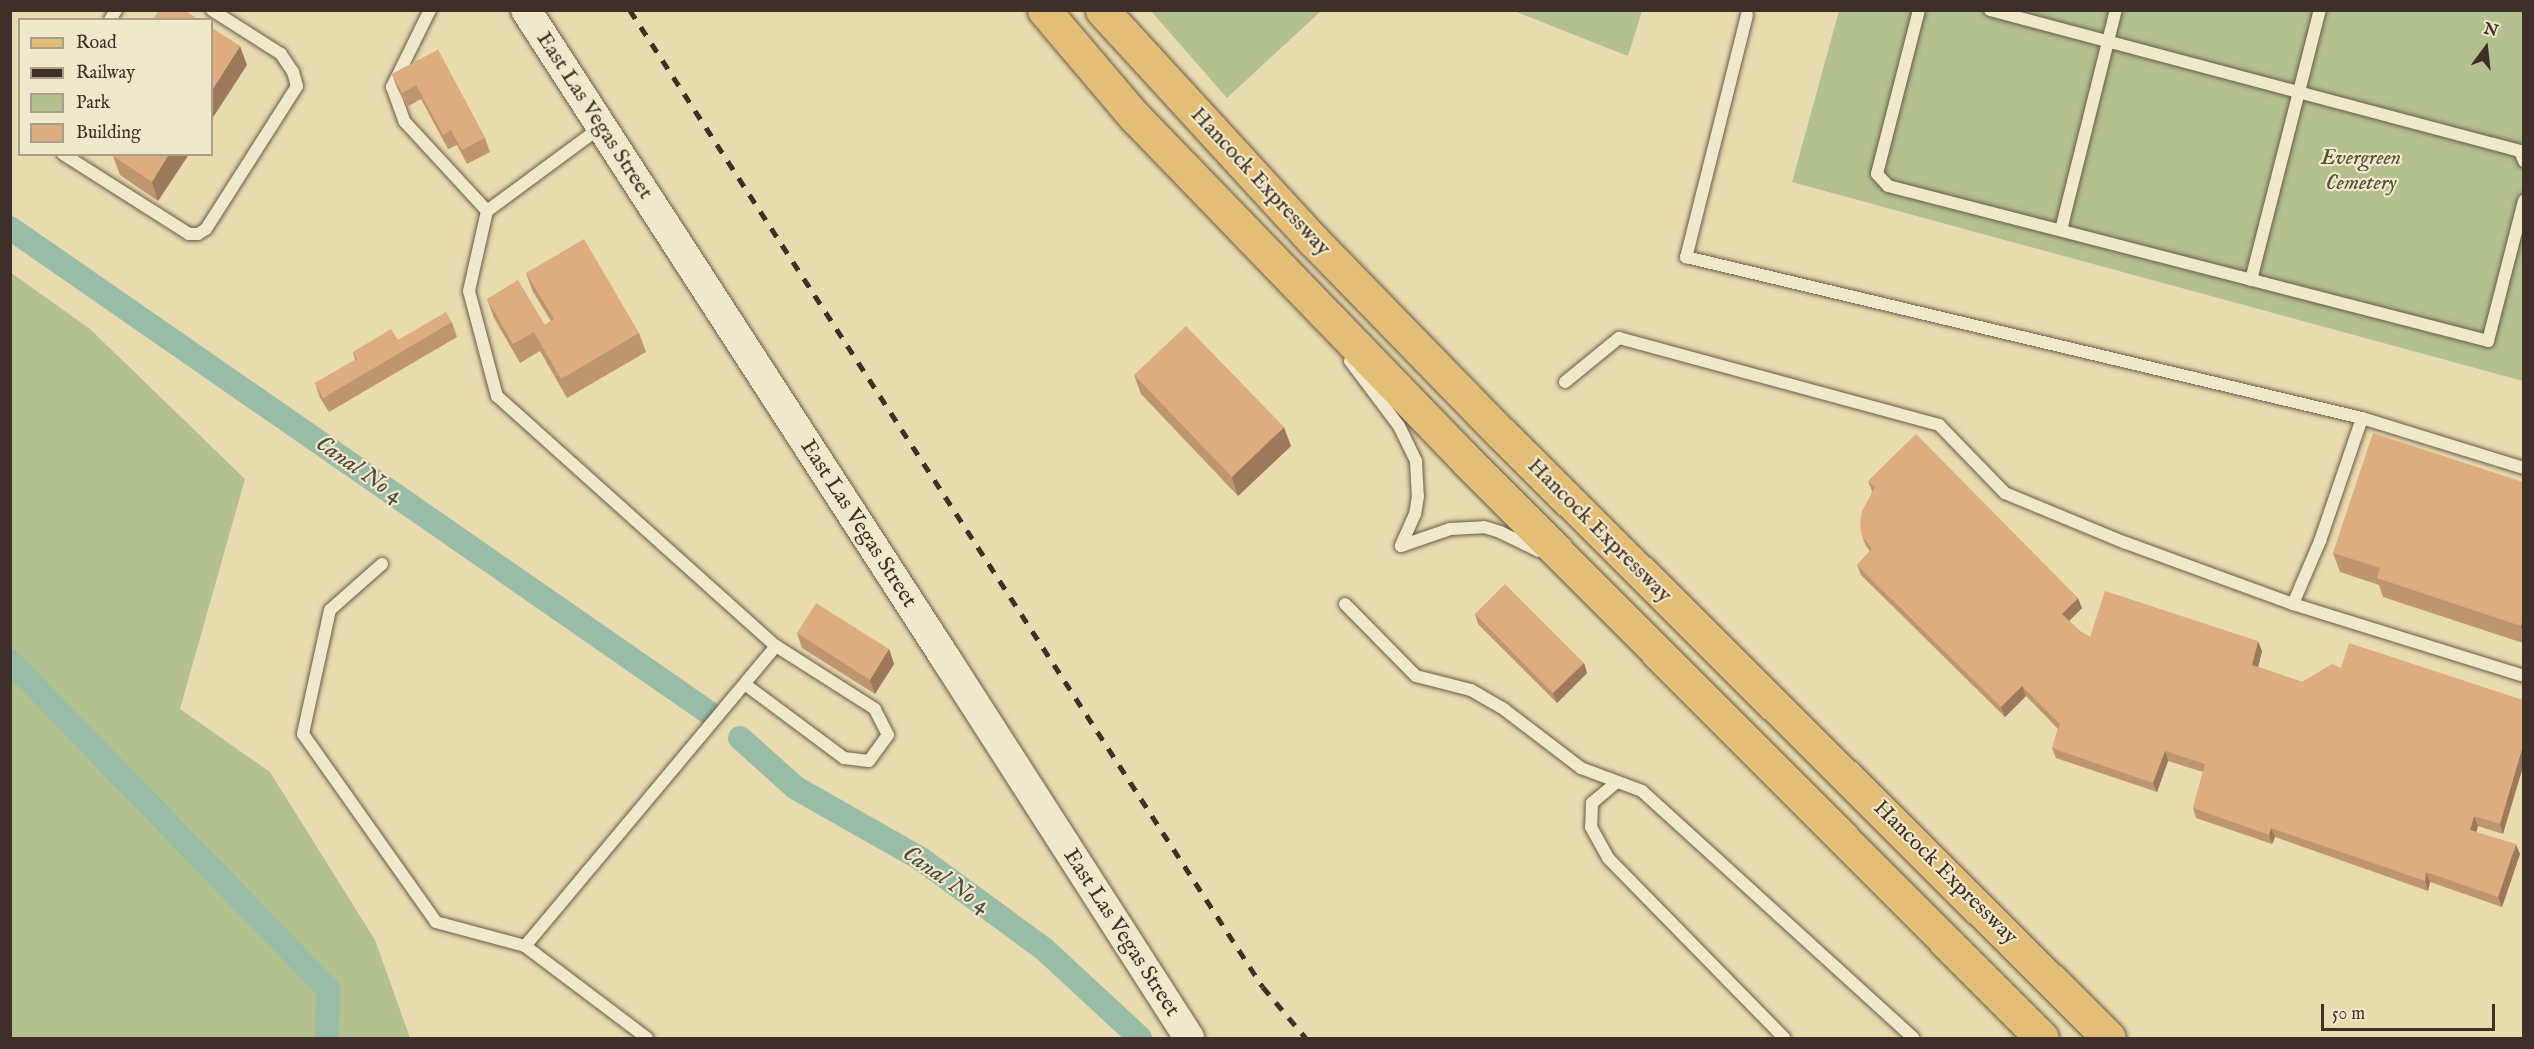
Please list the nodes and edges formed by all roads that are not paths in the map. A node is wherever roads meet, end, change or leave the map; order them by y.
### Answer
1 (213, 10) edge
2 (430, 10) edge
3 (526, 10) edge
4 (1044, 10) edge
5 (1102, 10) edge
6 (1919, 10) edge
7 (1990, 10) edge
8 (2116, 10) edge
9 (2320, 10) edge
10 (1747, 15) dead end
11 (2108, 42) junction
12 (2299, 92) junction
13 (601, 127) junction
14 (66, 156) edge
15 (2523, 160) edge
16 (2523, 201) edge
17 (487, 211) junction
18 (2061, 230) junction
19 (1280, 267) junction
20 (2251, 280) junction
21 (1565, 382) dead end
22 (2362, 418) junction
23 (2523, 468) edge
24 (382, 564) dead end
25 (1592, 586) junction
26 (1345, 604) dead end
27 (2293, 604) junction
28 (776, 646) junction
29 (2523, 676) edge
30 (746, 685) junction
31 (1617, 782) junction
32 (525, 946) junction
33 (647, 1038) edge
34 (1189, 1038) edge
35 (1784, 1038) edge
36 (1913, 1038) edge
37 (2042, 1038) edge
38 (2109, 1038) edge

1 - 14 lane
2 - 17 lane
3 - 13 street, East Las Vegas Street
4 - 19 main road, Hancock Expressway
5 - 38 main road, Hancock Expressway
6 - 18 lane
7 - 11 lane
8 - 11 lane
9 - 12 lane
10 - 22 lane
11 - 12 lane
11 - 18 lane
12 - 15 lane
12 - 20 lane
13 - 17 lane
13 - 34 street, East Las Vegas Street
16 - 20 lane
17 - 28 lane
18 - 20 lane
19 - 25 main road, Hancock Expressway
19 - 25 lane
21 - 27 lane
22 - 23 lane
22 - 27 lane
24 - 32 lane
25 - 37 main road, Hancock Expressway
26 - 31 lane
27 - 29 lane
28 - 30 lane
28 - 30 lane
30 - 32 lane
31 - 35 lane
31 - 36 lane
32 - 33 lane

